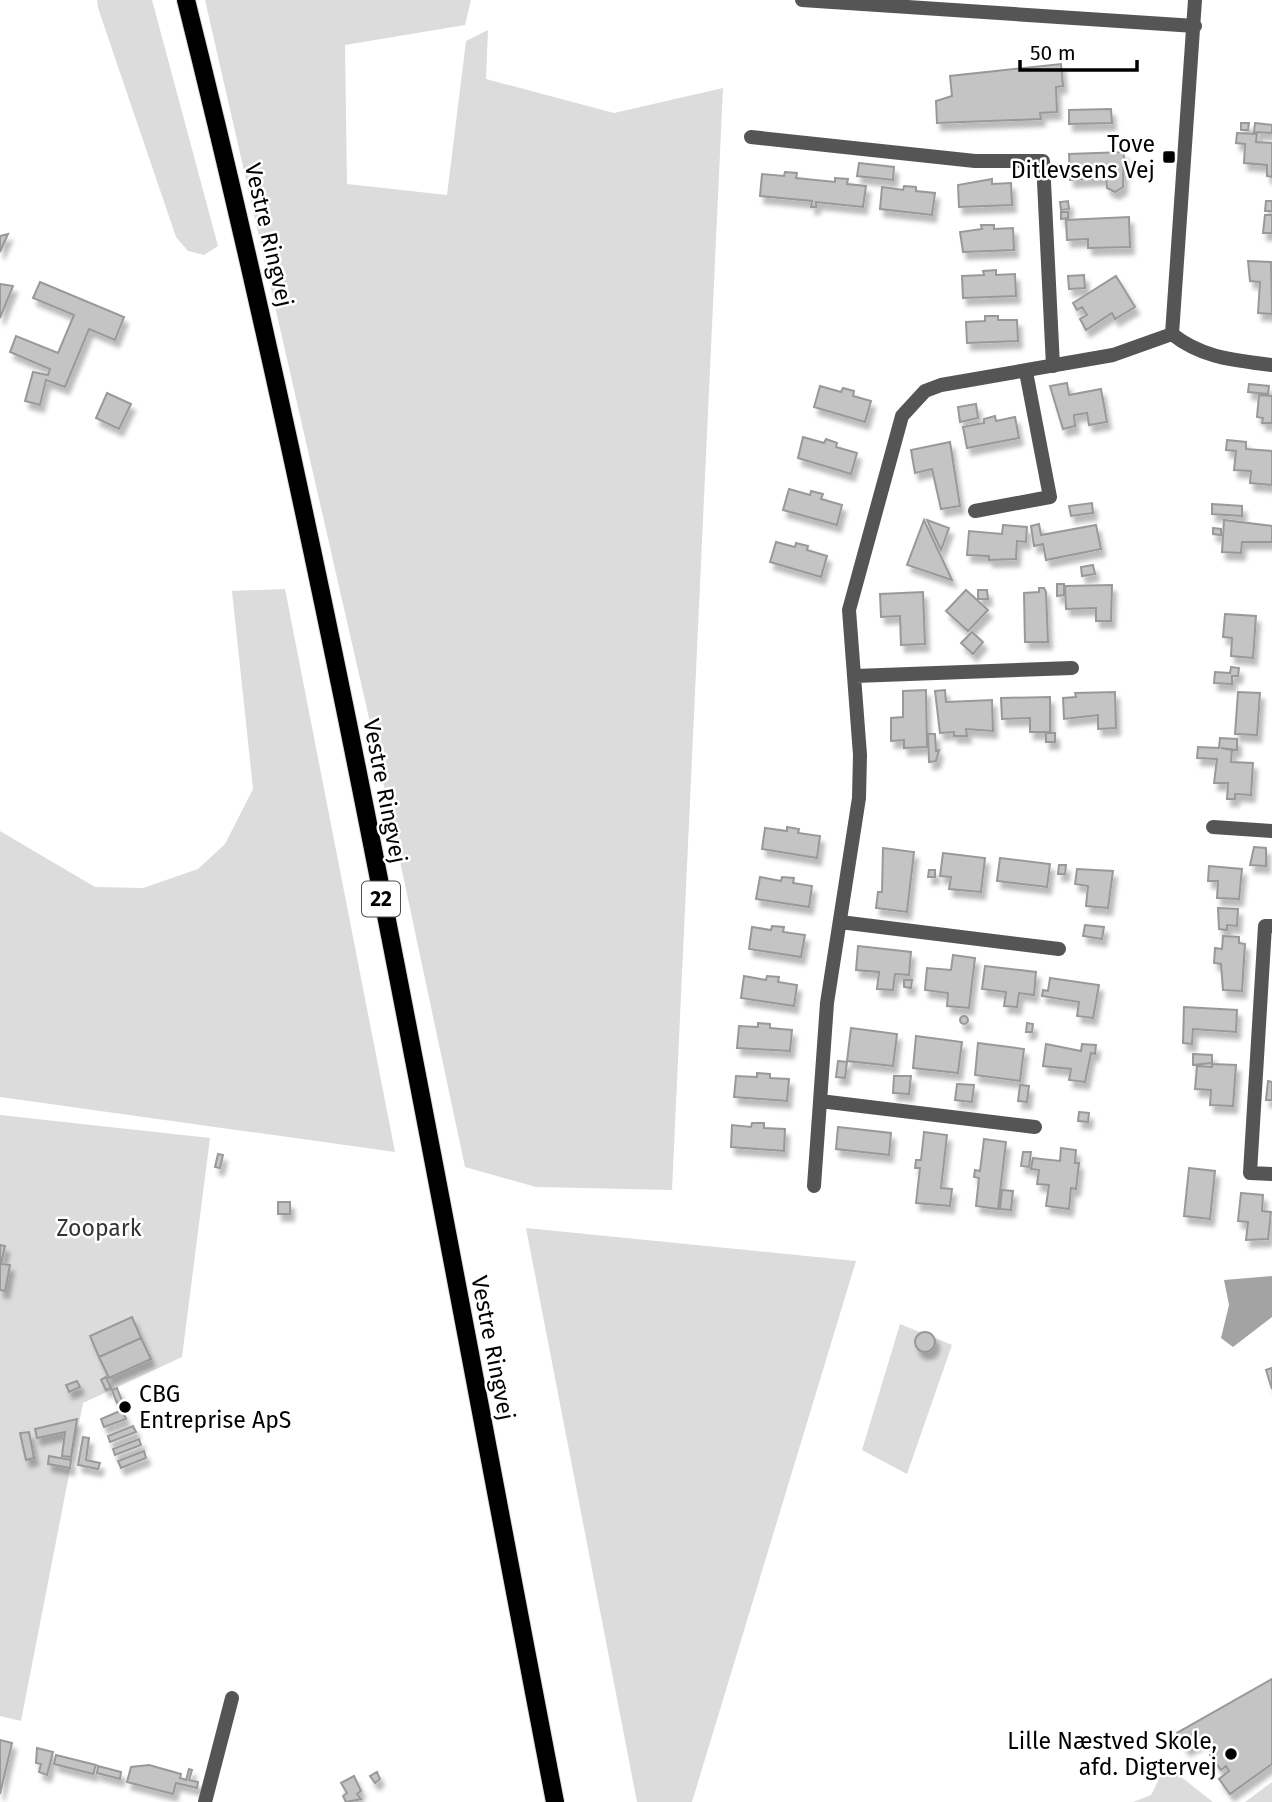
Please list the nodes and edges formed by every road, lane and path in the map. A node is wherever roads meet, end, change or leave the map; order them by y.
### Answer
1 (186, 0) edge
2 (802, 0) edge
3 (1195, 0) edge
4 (1195, 26) junction
5 (751, 137) dead end
6 (1172, 334) junction
7 (1272, 365) edge
8 (1053, 366) junction
9 (1026, 372) junction
10 (975, 511) dead end
11 (1072, 668) dead end
12 (855, 676) junction
13 (1213, 827) dead end
14 (1272, 831) edge
15 (840, 922) junction
16 (1272, 926) edge
17 (1059, 949) dead end
18 (1267, 976) edge
19 (820, 1101) junction
20 (1035, 1127) dead end
21 (1272, 1174) edge
22 (814, 1186) dead end
23 (232, 1698) dead end
24 (205, 1802) edge
25 (555, 1802) edge

1 - 25 main road, Vestre Ringvej / 22
2 - 4 street
3 - 4 street
4 - 6 street
5 - 8 street
6 - 7 street
6 - 8 street
8 - 9 street
9 - 10 street
9 - 12 street
11 - 12 street
12 - 15 street
13 - 14 street
15 - 17 street
15 - 19 street
16 - 18 street
18 - 21 street
19 - 20 street
19 - 22 street
23 - 24 street

